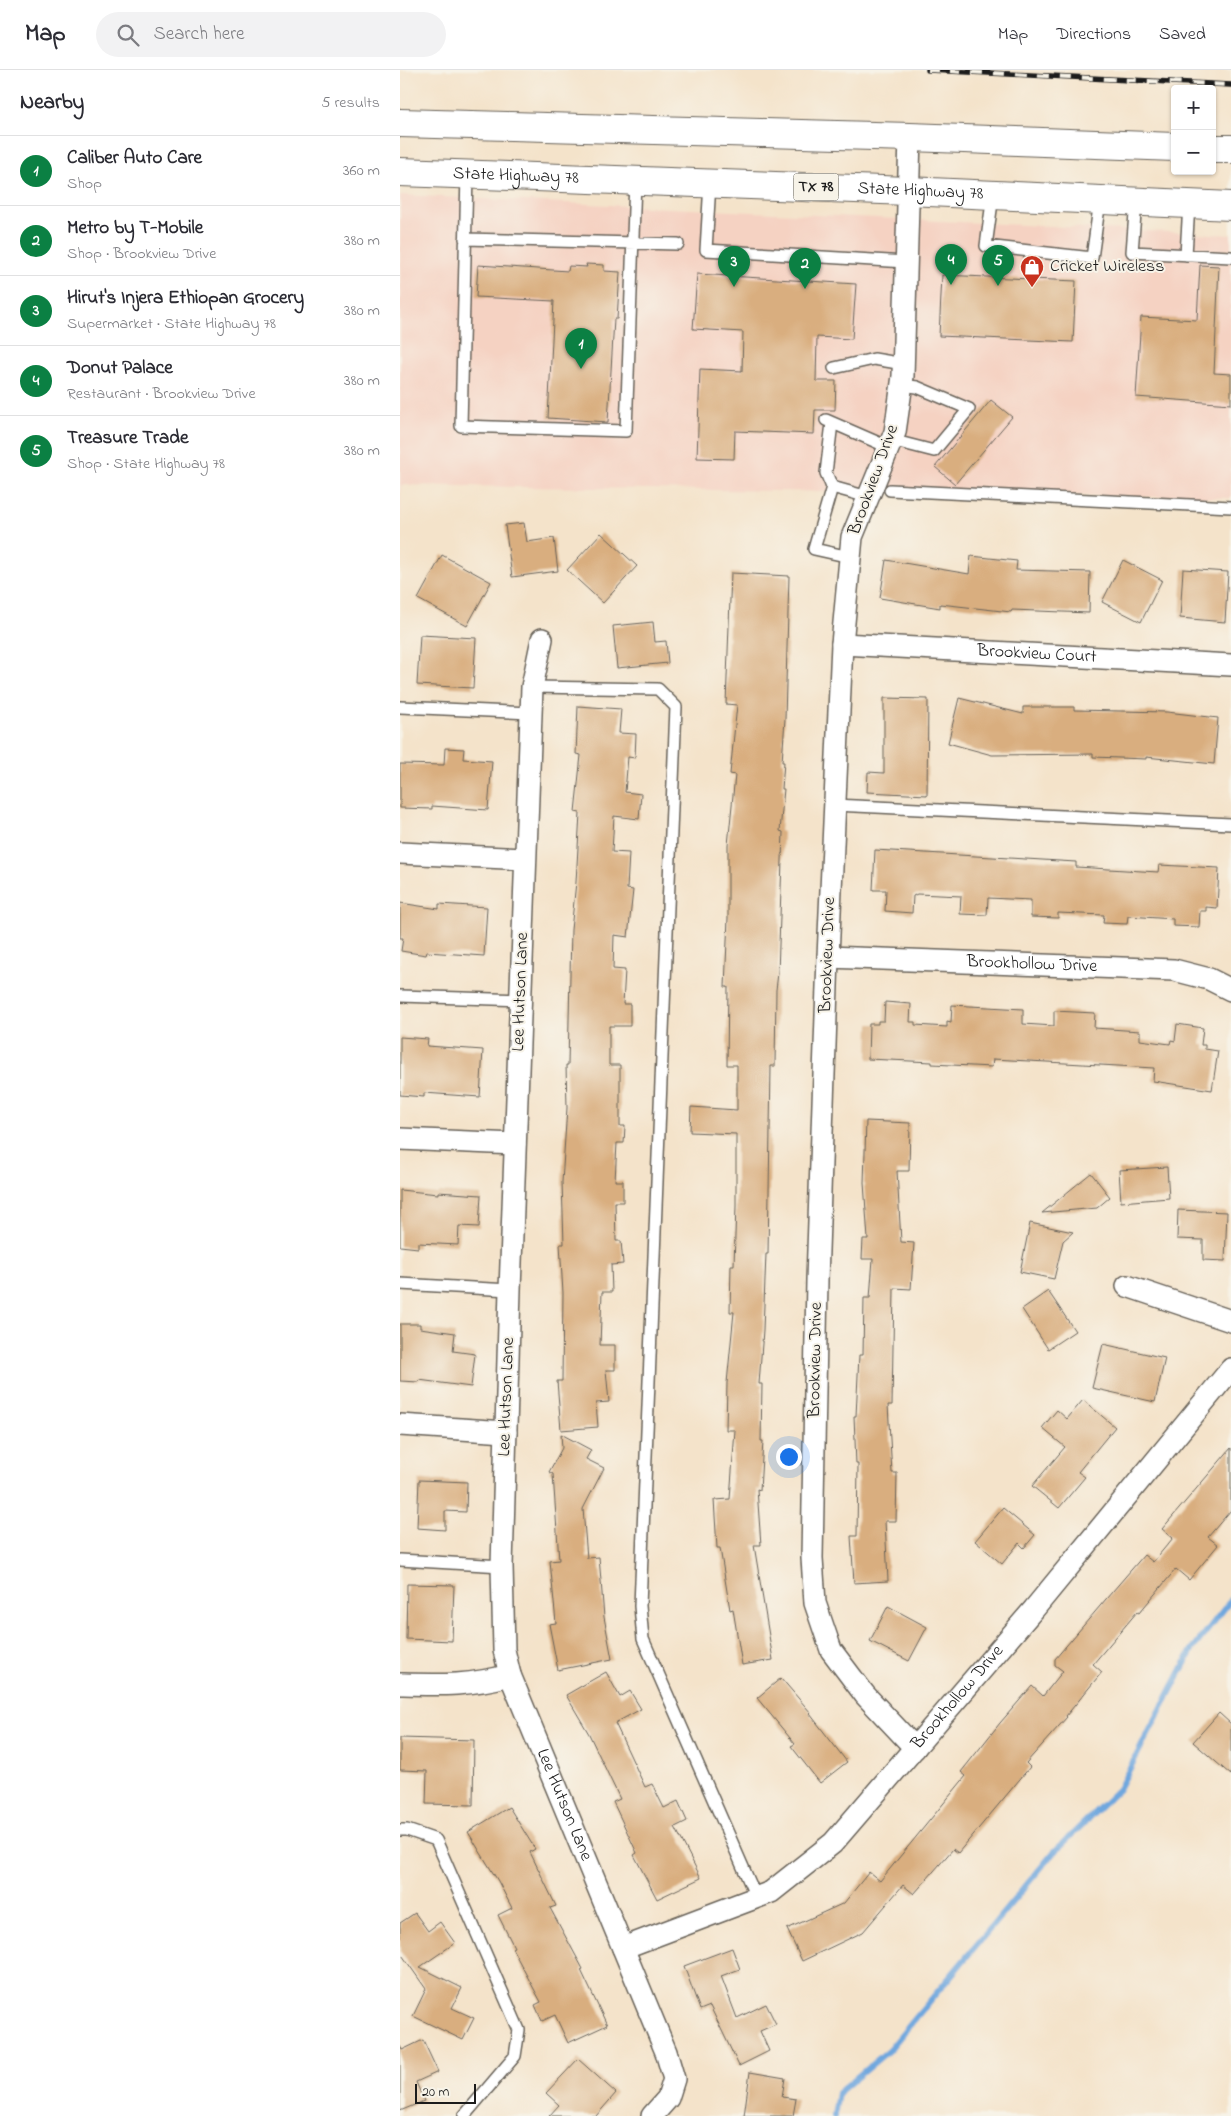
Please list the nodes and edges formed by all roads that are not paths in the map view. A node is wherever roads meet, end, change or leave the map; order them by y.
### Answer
1 (400, 123) edge
2 (910, 137) junction
3 (1171, 147) edge
4 (1216, 148) edge
5 (1231, 149) edge
6 (400, 172) edge
7 (467, 174) junction
8 (635, 181) junction
9 (710, 184) junction
10 (908, 191) junction
11 (993, 195) junction
12 (1100, 200) junction
13 (1136, 202) junction
14 (1189, 204) junction
15 (1231, 206) edge
16 (465, 239) junction
17 (633, 243) junction
18 (678, 244) dead end
19 (1186, 255) junction
20 (1231, 257) edge
21 (906, 262) junction
22 (904, 364) junction
23 (834, 368) dead end
24 (902, 385) junction
25 (890, 444) junction
26 (832, 487) junction
27 (890, 490) dead end
28 (868, 498) junction
29 (1231, 507) edge
30 (850, 557) junction
31 (542, 639) dead end
32 (842, 644) junction
33 (1231, 665) edge
34 (532, 686) junction
35 (400, 707) edge
36 (531, 713) junction
37 (834, 805) junction
38 (1231, 824) edge
39 (400, 853) edge
40 (525, 859) junction
41 (828, 958) junction
42 (1231, 990) edge
43 (400, 996) edge
44 (521, 1000) junction
45 (400, 1139) edge
46 (515, 1144) junction
47 (400, 1284) edge
48 (1127, 1286) dead end
49 (510, 1290) junction
50 (1231, 1321) edge
51 (1231, 1369) edge
52 (400, 1425) edge
53 (506, 1432) junction
54 (400, 1560) edge
55 (502, 1566) junction
56 (510, 1675) junction
57 (400, 1684) edge
58 (915, 1748) junction
59 (400, 1830) edge
60 (756, 1897) junction
61 (623, 1948) junction
62 (464, 2116) edge
63 (652, 2116) edge

1 - 2 main road
2 - 3 main road
2 - 10 street, Brookview Drive
4 - 5 main road
6 - 7 main road, State Highway 78 / TX 78
7 - 8 main road, State Highway 78 / TX 78
7 - 16 lane
8 - 9 main road, State Highway 78 / TX 78
8 - 17 lane
9 - 10 main road, State Highway 78 / TX 78
9 - 21 lane
10 - 11 main road, State Highway 78 / TX 78
10 - 21 street, Brookview Drive
11 - 12 main road, State Highway 78 / TX 78
11 - 12 lane
12 - 13 main road, State Highway 78 / TX 78
13 - 14 main road, State Highway 78 / TX 78
13 - 19 lane
14 - 15 main road, State Highway 78 / TX 78
14 - 19 lane
16 - 17 lane
16 - 17 lane
17 - 18 lane
19 - 20 lane
21 - 22 street, Brookview Drive
22 - 23 lane
22 - 24 street, Brookview Drive
24 - 25 street, Brookview Drive
24 - 25 lane
25 - 26 lane
25 - 28 street, Brookview Drive
26 - 28 lane
26 - 30 lane
27 - 29 lane
28 - 30 street, Brookview Drive
30 - 32 street, Brookview Drive
31 - 34 street, Lee Hutson Lane
32 - 33 street, Brookview Court
32 - 37 street, Brookview Drive
34 - 36 street, Lee Hutson Lane
34 - 60 lane
35 - 36 lane
36 - 40 street, Lee Hutson Lane
37 - 38 lane
37 - 41 street, Brookview Drive
39 - 40 street
40 - 44 street, Lee Hutson Lane
41 - 42 street, Brookhollow Drive
41 - 58 street, Brookview Drive
43 - 44 lane
44 - 46 street, Lee Hutson Lane
45 - 46 street
46 - 49 street, Lee Hutson Lane
47 - 49 lane
48 - 50 street
49 - 53 street, Lee Hutson Lane
51 - 58 street, Brookhollow Drive
52 - 53 street
53 - 55 street, Lee Hutson Lane
54 - 55 lane
55 - 56 street, Lee Hutson Lane
56 - 57 street
56 - 61 street, Lee Hutson Lane
58 - 60 street, Brookhollow Drive
59 - 62 lane
60 - 61 street, Brookhollow Drive
61 - 63 street, Lee Hutson Lane

